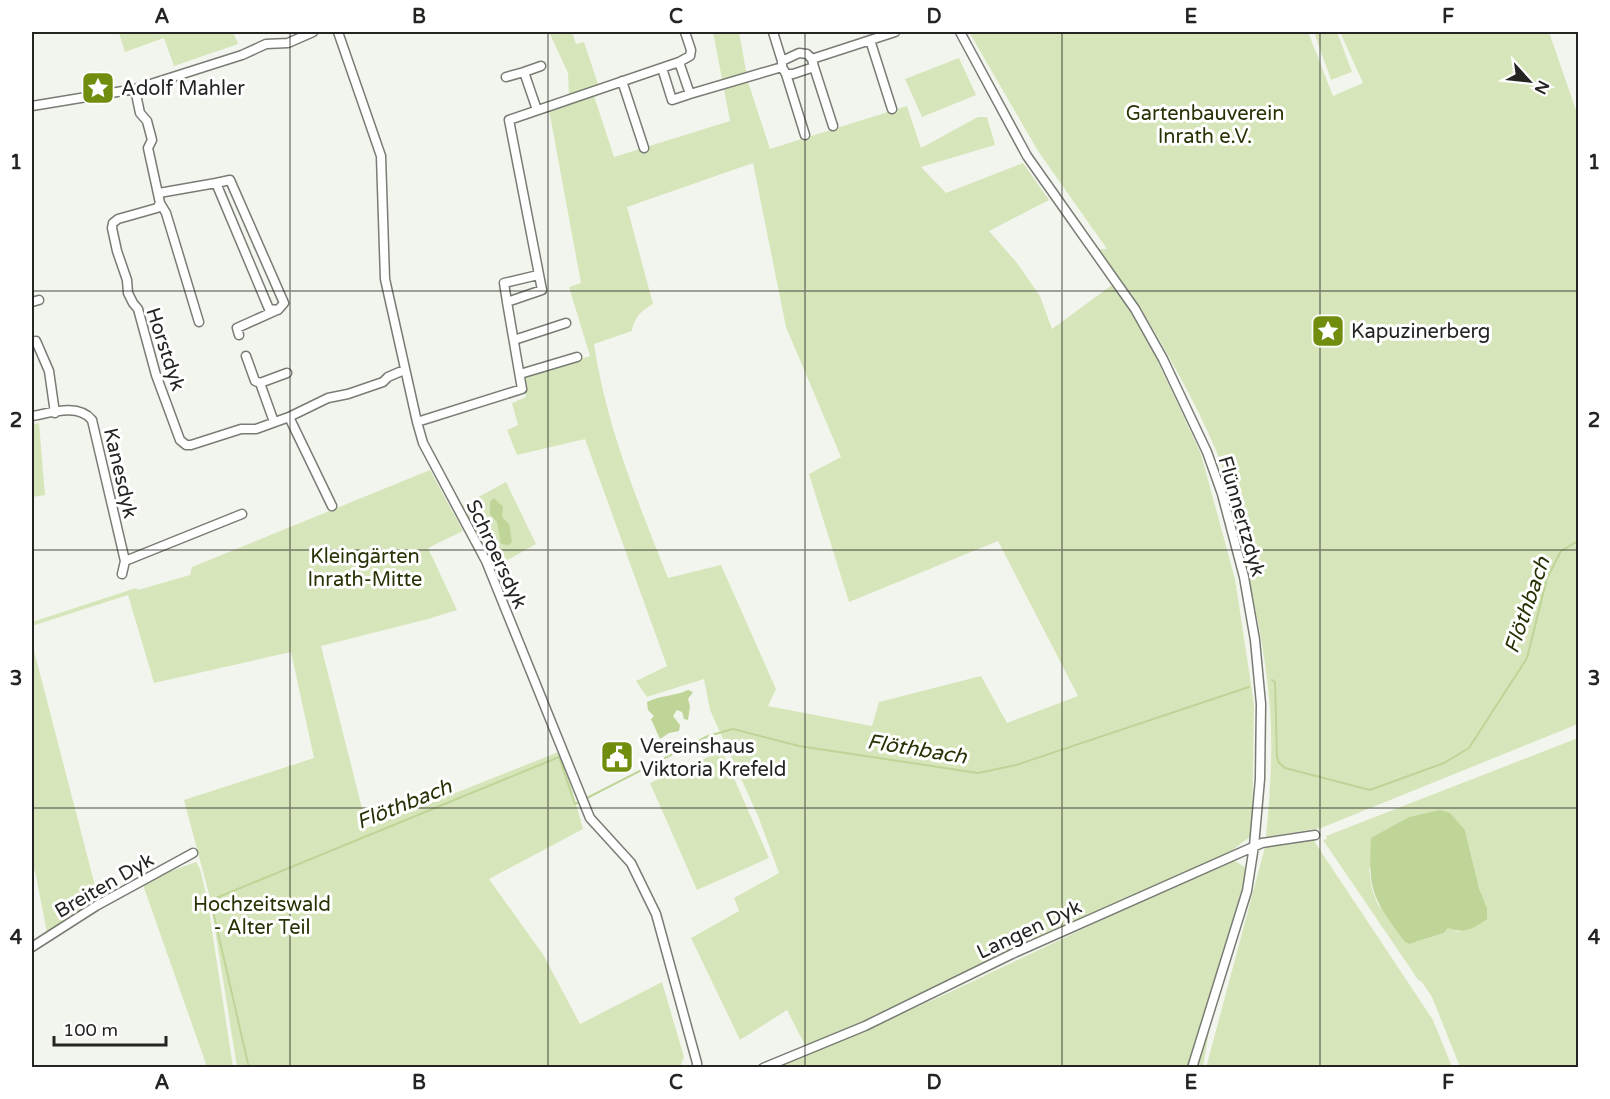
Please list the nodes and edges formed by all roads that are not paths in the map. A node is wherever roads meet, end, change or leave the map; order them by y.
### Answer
1 (313, 32) edge
2 (338, 32) edge
3 (685, 32) edge
4 (773, 32) edge
5 (895, 32) edge
6 (960, 32) edge
7 (870, 40) junction
8 (679, 62) junction
9 (813, 63) junction
10 (541, 66) dead end
11 (783, 67) junction
12 (662, 68) junction
13 (524, 72) junction
14 (506, 77) dead end
15 (622, 81) junction
16 (135, 89) junction
17 (690, 94) junction
18 (32, 106) edge
19 (892, 109) dead end
20 (537, 110) junction
21 (833, 126) dead end
22 (805, 135) dead end
23 (644, 148) dead end
24 (216, 183) junction
25 (159, 193) junction
26 (160, 203) junction
27 (257, 240) junction
28 (242, 246) junction
29 (538, 274) junction
30 (507, 302) junction
31 (278, 310) junction
32 (199, 322) dead end
33 (566, 323) dead end
34 (239, 335) dead end
35 (514, 340) junction
36 (32, 342) edge
37 (246, 356) dead end
38 (577, 357) dead end
39 (404, 370) junction
40 (287, 373) dead end
41 (520, 374) junction
42 (260, 383) junction
43 (56, 413) junction
44 (32, 416) edge
45 (289, 417) junction
46 (274, 422) junction
47 (417, 422) junction
48 (332, 506) dead end
49 (242, 513) dead end
50 (124, 561) junction
51 (122, 574) dead end
52 (1315, 835) dead end
53 (1254, 846) junction
54 (193, 853) dead end
55 (32, 946) edge
56 (696, 1068) edge
57 (763, 1068) edge
58 (1192, 1068) edge

1 - 16 street
2 - 39 street, Schroersdyk
3 - 8 street
4 - 11 street
5 - 7 street
6 - 53 street, Flünnertzdyk
7 - 9 street
7 - 19 street
8 - 12 street
8 - 17 street
9 - 11 street
9 - 11 street
9 - 21 street
10 - 13 street
11 - 17 street
11 - 22 street
12 - 15 street
12 - 17 street
13 - 14 street
13 - 20 street
15 - 20 street
15 - 23 street
16 - 18 street
16 - 25 street, Horstdyk
20 - 29 street
24 - 25 street
24 - 27 street
24 - 28 street
25 - 26 street, Horstdyk
26 - 32 street, Horstdyk
26 - 46 street, Horstdyk
27 - 28 street
27 - 31 street
28 - 31 street
29 - 30 street
29 - 30 street
30 - 35 street
31 - 34 street
33 - 35 street
35 - 41 street
36 - 43 street
37 - 42 street
38 - 41 street
39 - 45 street, Horstdyk
39 - 47 street, Schroersdyk
40 - 42 street
41 - 47 street
42 - 46 street
43 - 44 street, Kanesdyk
43 - 50 street, Kanesdyk
45 - 46 street, Horstdyk
45 - 48 street
47 - 56 street, Schroersdyk
49 - 50 street
50 - 51 street, Kanesdyk
52 - 53 street, Langen Dyk
53 - 57 street, Langen Dyk
53 - 58 street, Flünnertzdyk
54 - 55 street, Breiten Dyk

